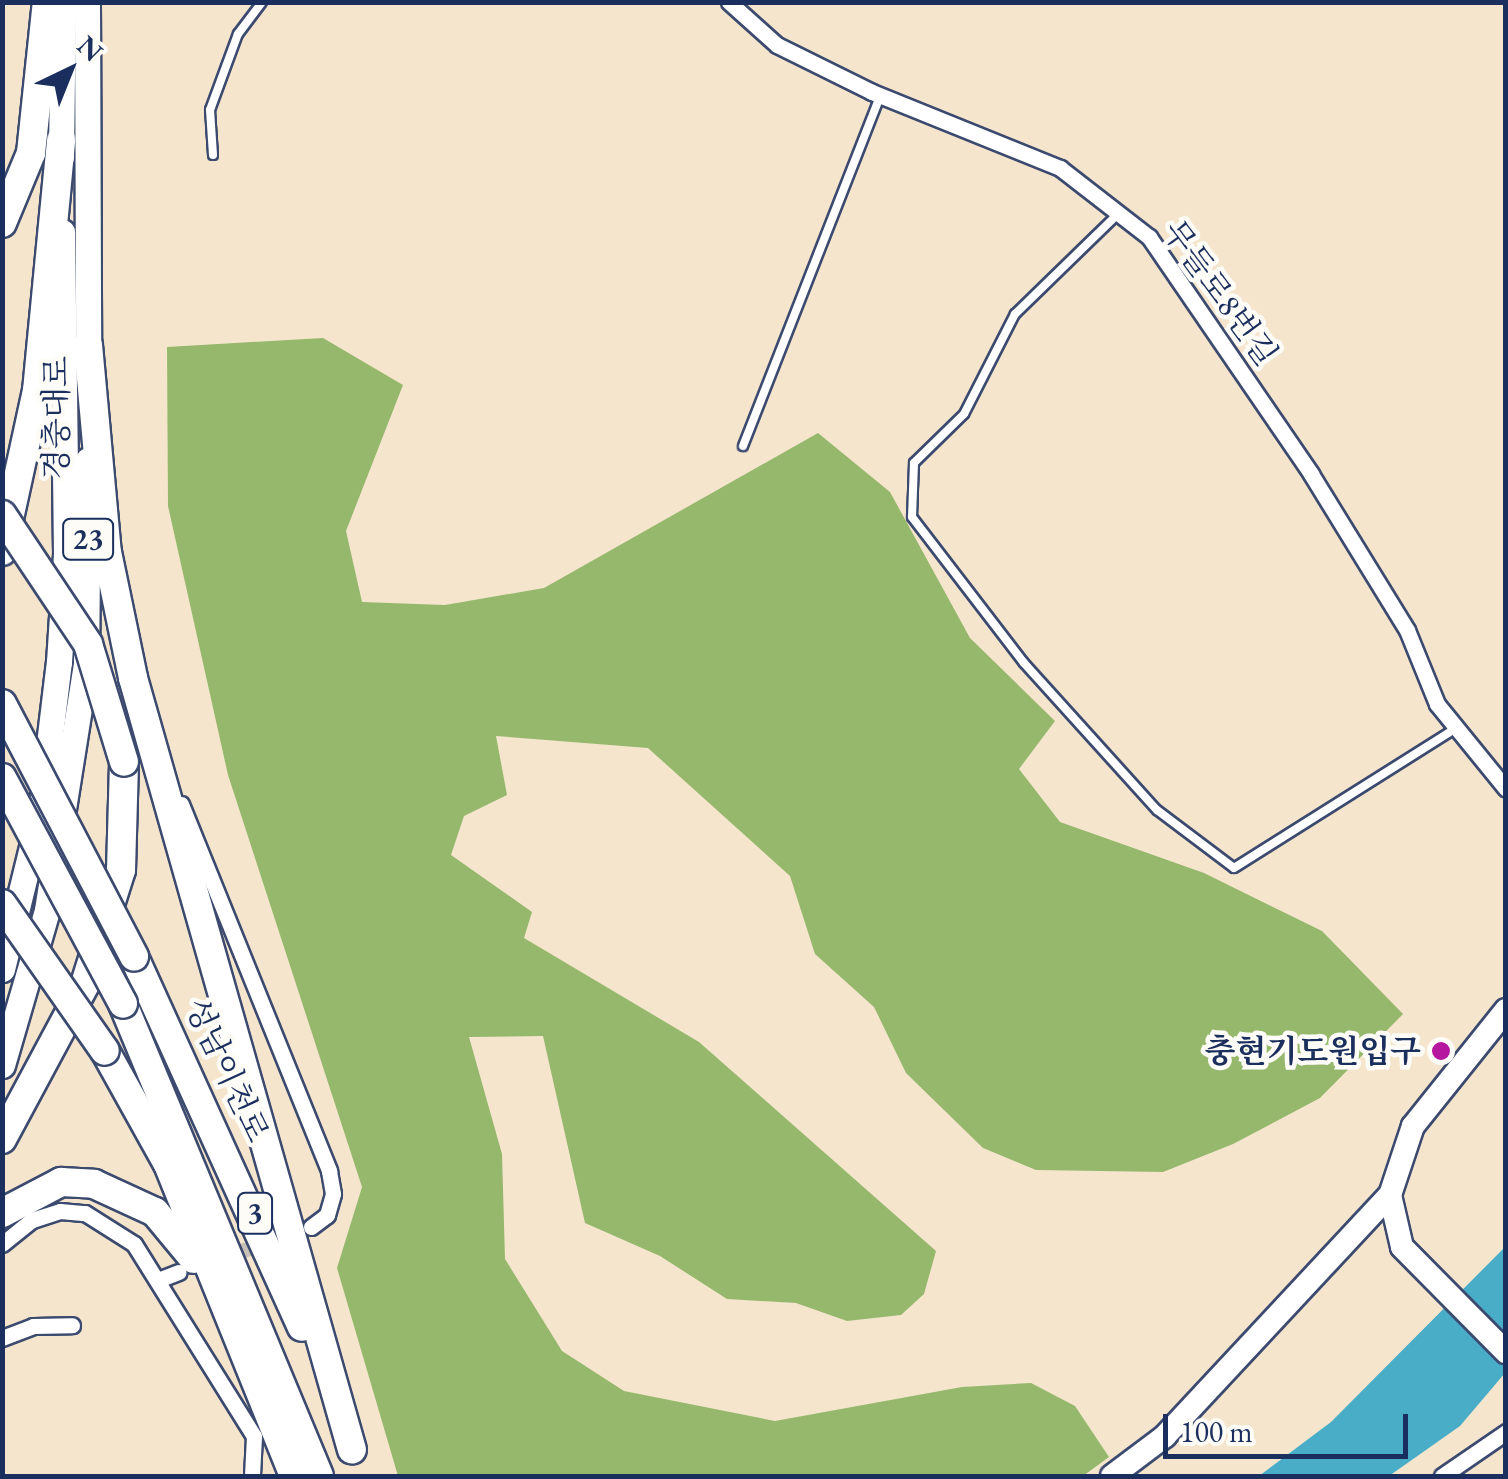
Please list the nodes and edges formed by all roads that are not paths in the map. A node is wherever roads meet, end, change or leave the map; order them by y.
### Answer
1 (47, 2) edge
2 (63, 2) edge
3 (87, 2) edge
4 (262, 2) edge
5 (729, 2) edge
6 (880, 96) junction
7 (61, 140) junction
8 (214, 155) dead end
9 (1122, 210) junction
10 (2, 223) edge
11 (88, 345) junction
12 (744, 446) dead end
13 (2, 515) edge
14 (2, 550) edge
15 (132, 678) junction
16 (2, 704) edge
17 (1456, 728) junction
18 (2, 778) edge
19 (1506, 789) edge
20 (2, 904) edge
21 (2, 969) edge
22 (1506, 1010) edge
23 (2, 1065) edge
24 (2, 1138) edge
25 (1390, 1195) junction
26 (2, 1213) edge
27 (311, 1227) dead end
28 (2, 1244) edge
29 (179, 1272) dead end
30 (158, 1280) junction
31 (234, 1320) junction
32 (72, 1325) dead end
33 (2, 1338) edge
34 (1506, 1352) edge
35 (1506, 1432) edge
36 (357, 1463) edge
37 (252, 1476) edge
38 (294, 1476) edge
39 (318, 1476) edge
40 (1112, 1476) edge
41 (1442, 1476) edge

1 - 10 highway
2 - 7 main road, 경충대로 / 23
3 - 11 main road, 경충대로 / 23
4 - 8 lane
5 - 6 street, 무들로8번길
6 - 9 street, 무들로8번길
6 - 12 lane
7 - 14 highway
7 - 21 main road, 경충대로 / 23
9 - 17 street, 무들로8번길
9 - 17 lane
11 - 15 highway
11 - 23 main road, 경충대로 / 23
13 - 24 highway, bridge
15 - 27 street
15 - 36 highway
16 - 36 highway, 성남이천로 / 3, bridge
17 - 19 street, 무들로8번길
18 - 39 highway, 성남이천로 / 3, bridge
20 - 31 highway, bridge
22 - 25 street
25 - 34 street
25 - 40 street
26 - 31 highway
28 - 30 street
29 - 30 street
30 - 37 street
31 - 38 highway
32 - 33 street
35 - 41 street

